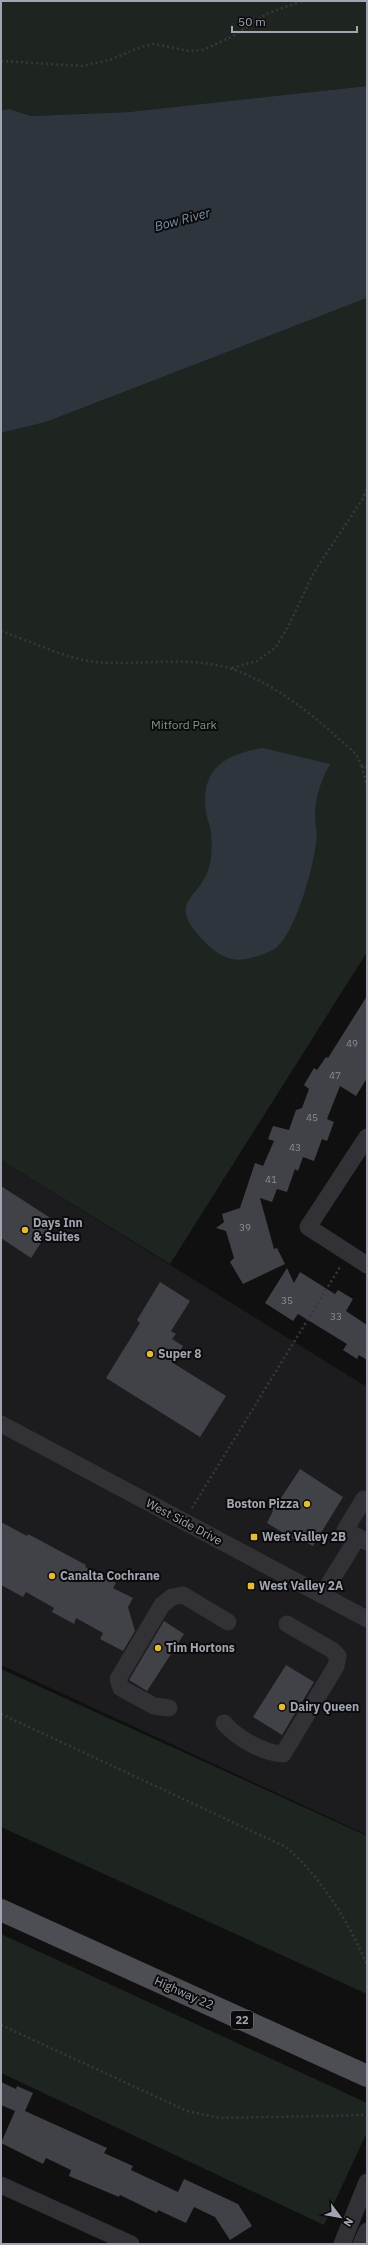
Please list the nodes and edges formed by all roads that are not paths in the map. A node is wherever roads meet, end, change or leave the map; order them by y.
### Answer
1 (367, 1137) edge
2 (367, 1265) edge
3 (1, 1424) edge
4 (364, 1499) dead end
5 (363, 1539) edge
6 (322, 1595) junction
7 (367, 1620) edge
8 (287, 1624) dead end
9 (225, 1627) dead end
10 (169, 1708) dead end
11 (224, 1723) dead end
12 (1, 1910) edge
13 (367, 2076) edge
14 (367, 2182) edge
15 (1, 2185) edge
16 (367, 2231) edge
17 (132, 2244) edge
18 (342, 2244) edge
19 (361, 2244) edge

1 - 2 street
3 - 6 street, West Side Drive
4 - 5 street
5 - 6 street
6 - 7 street, West Side Drive
8 - 11 street
9 - 10 street
12 - 13 main road, Highway 22 / 22
14 - 18 street
15 - 17 street
16 - 19 street

